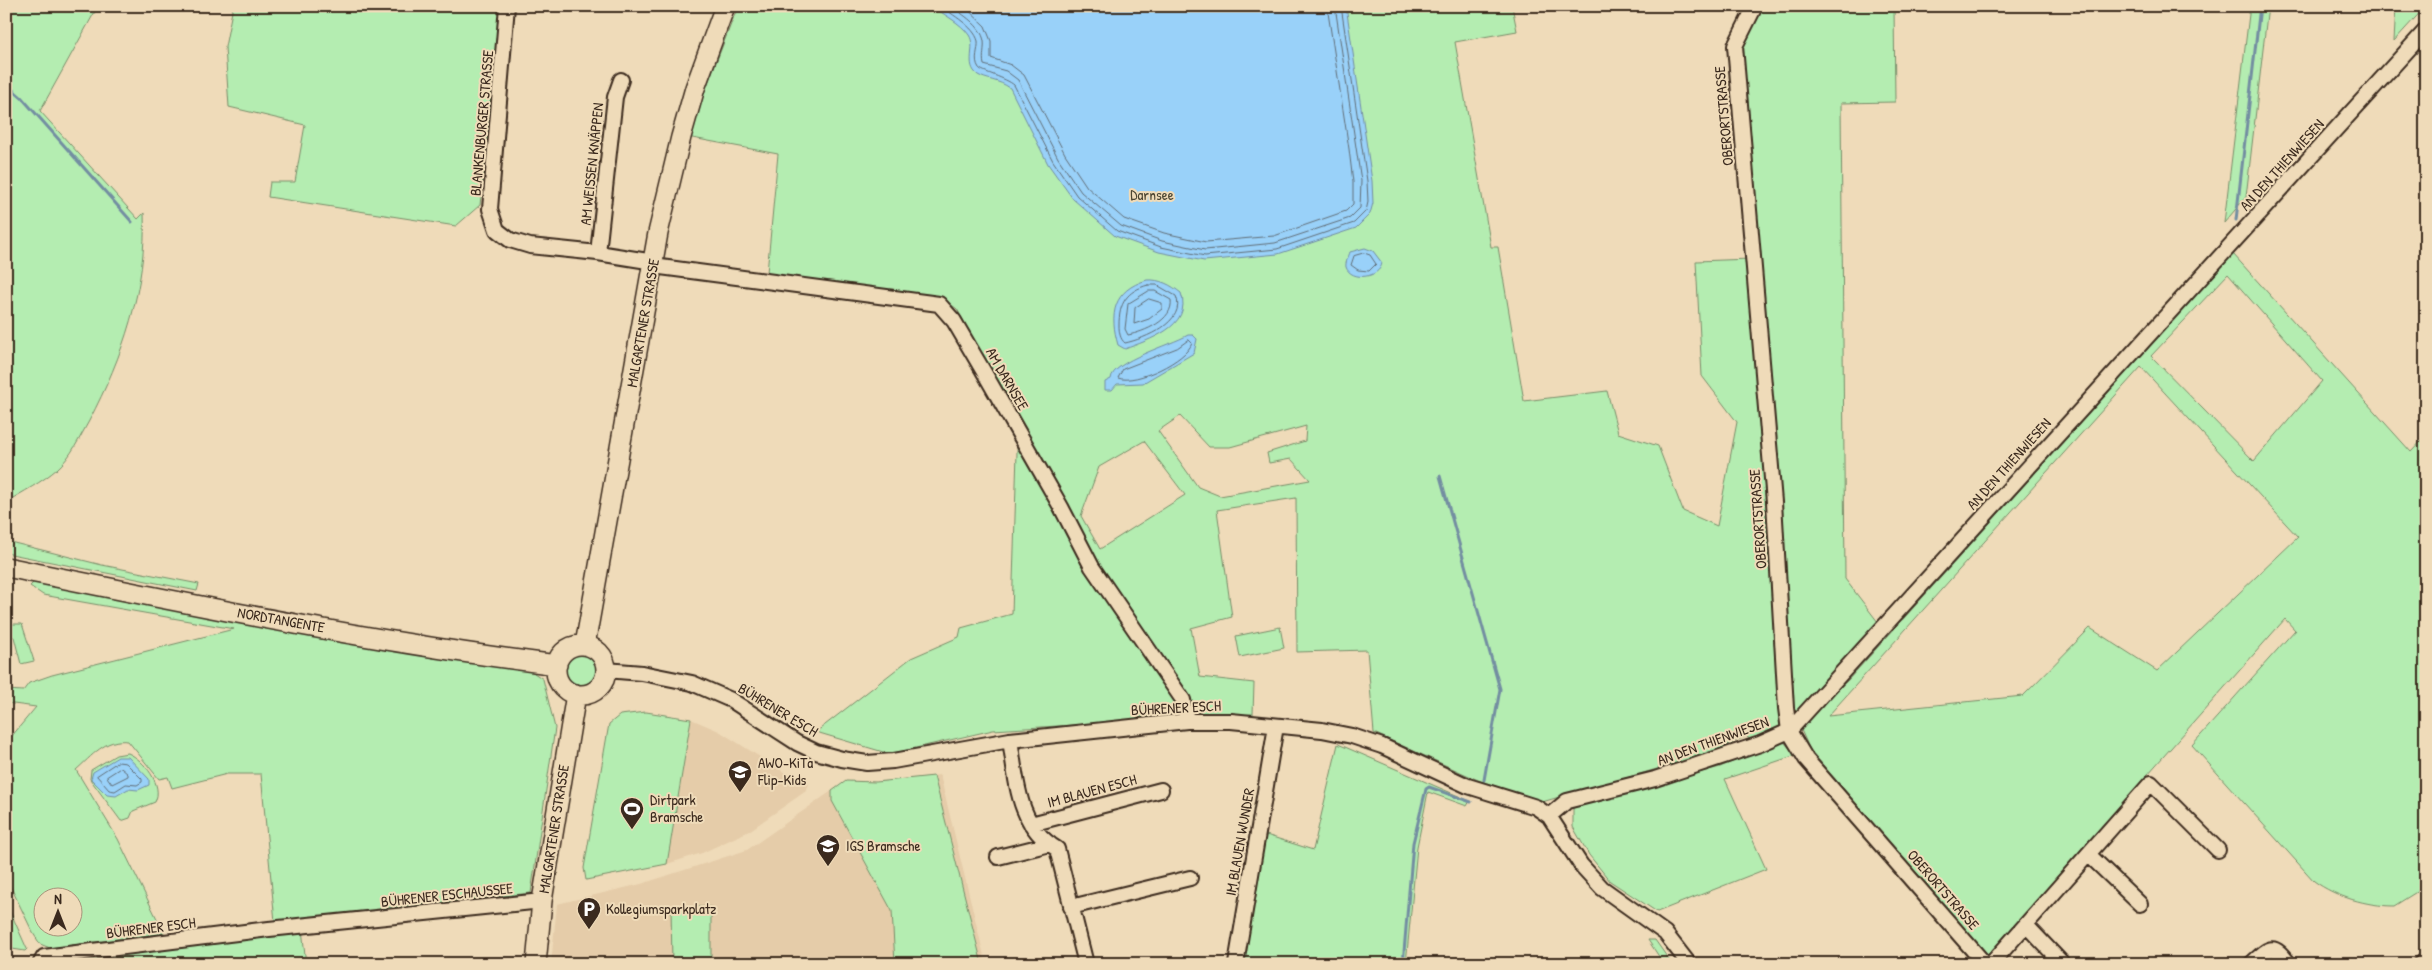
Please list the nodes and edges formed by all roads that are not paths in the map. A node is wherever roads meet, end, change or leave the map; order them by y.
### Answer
1 (507, 6) edge
2 (726, 6) edge
3 (1755, 6) edge
4 (2426, 30) edge
5 (621, 80) dead end
6 (598, 253) junction
7 (653, 264) junction
8 (6, 567) edge
9 (586, 646) junction
10 (557, 665) junction
11 (606, 670) junction
12 (576, 694) junction
13 (1187, 721) junction
14 (1276, 726) junction
15 (1789, 731) junction
16 (1010, 740) junction
17 (1161, 790) dead end
18 (1549, 816) junction
19 (1031, 824) junction
20 (1050, 844) junction
21 (2218, 850) dead end
22 (2088, 854) junction
23 (998, 857) dead end
24 (1190, 878) dead end
25 (542, 901) junction
26 (2140, 904) dead end
27 (1070, 907) junction
28 (2026, 925) junction
29 (270, 929) joint
30 (2426, 960) edge
31 (40, 964) edge
32 (536, 964) edge
33 (1086, 964) edge
34 (1236, 964) edge
35 (1689, 964) edge
36 (1985, 964) edge
37 (1991, 964) edge
38 (2063, 964) edge
39 (2251, 964) edge
40 (2289, 964) edge
41 (2421, 964) edge

1 - 6 street, BLANKENBURGER STRASSE
2 - 7 street, MALGARTENER STRASSE
3 - 15 street, OBERORTSTRASSE
4 - 15 street, AN DEN THIENWIESEN
5 - 6 street, AM WEISSEN KNÄPPEN
6 - 7 street, BLANKENBURGER STRASSE
7 - 9 street, MALGARTENER STRASSE
7 - 13 street, AM DARNSEE
8 - 10 street, NORDTANGENTE
9 - 10 street
9 - 11 street
10 - 12 street
11 - 12 street
11 - 16 street, BÜHRENER ESCH
12 - 25 street, MALGARTENER STRASSE
13 - 14 street, BÜHRENER ESCH
13 - 16 street, BÜHRENER ESCH
14 - 18 street, BÜHRENER ESCH
14 - 34 street, IM BLAUEN WUNDER
15 - 18 street, AN DEN THIENWIESEN
15 - 36 street, OBERORTSTRASSE
16 - 19 street, IM BLAUEN ESCH
17 - 19 street, IM BLAUEN ESCH
18 - 35 street, BÜHRENER ESCH
19 - 20 street, IM BLAUEN ESCH
20 - 23 street
20 - 27 street, IM BLAUEN ESCH
21 - 22 street
22 - 26 street
22 - 28 street
24 - 27 street
25 - 29 street, BÜHRENER ESCHAUSSEE
25 - 32 street, MALGARTENER STRASSE
27 - 33 street, IM BLAUEN ESCH
28 - 37 street
28 - 38 street
29 - 31 street, BÜHRENER ESCH
30 - 41 street
39 - 40 street

